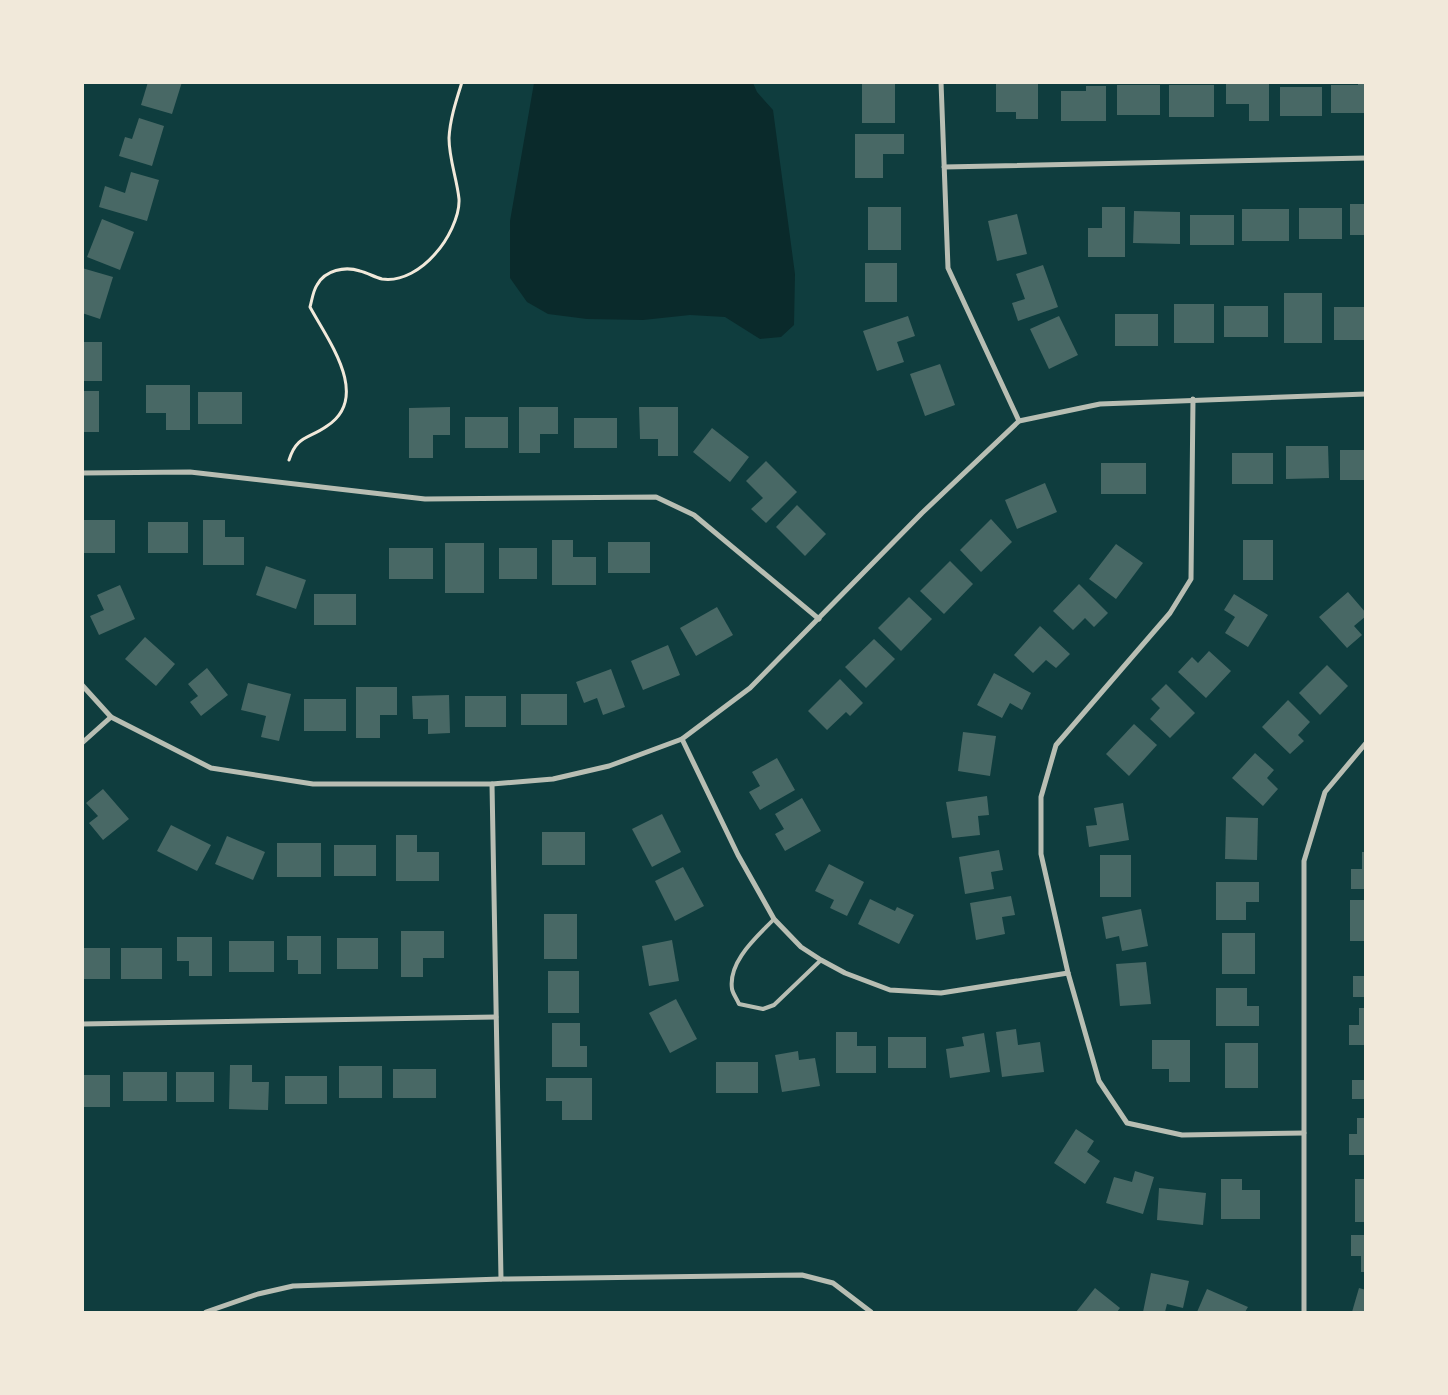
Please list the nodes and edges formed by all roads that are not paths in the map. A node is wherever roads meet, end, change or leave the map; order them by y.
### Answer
1 (941, 82) edge
2 (1366, 158) edge
3 (944, 167) junction
4 (1366, 394) edge
5 (1193, 399) junction
6 (1020, 421) junction
7 (82, 473) edge
8 (819, 618) junction
9 (82, 685) edge
10 (111, 717) junction
11 (682, 739) junction
12 (82, 743) edge
13 (1366, 743) edge
14 (492, 784) junction
15 (774, 918) junction
16 (821, 960) junction
17 (1068, 973) junction
18 (496, 1017) junction
19 (82, 1024) edge
20 (1304, 1133) junction
21 (501, 1279) junction
22 (206, 1312) edge
23 (871, 1312) edge
24 (1304, 1312) edge

1 - 3 street
2 - 3 street
3 - 6 street
4 - 5 street
5 - 6 street
5 - 17 street
6 - 8 street
7 - 8 street
8 - 11 street
9 - 10 street
10 - 12 street
10 - 14 street
11 - 14 street
11 - 15 street
13 - 20 street
14 - 18 street
15 - 16 street
15 - 16 lane
16 - 17 street
17 - 20 street
18 - 19 street
18 - 21 street
20 - 24 street
21 - 22 street
21 - 23 street

